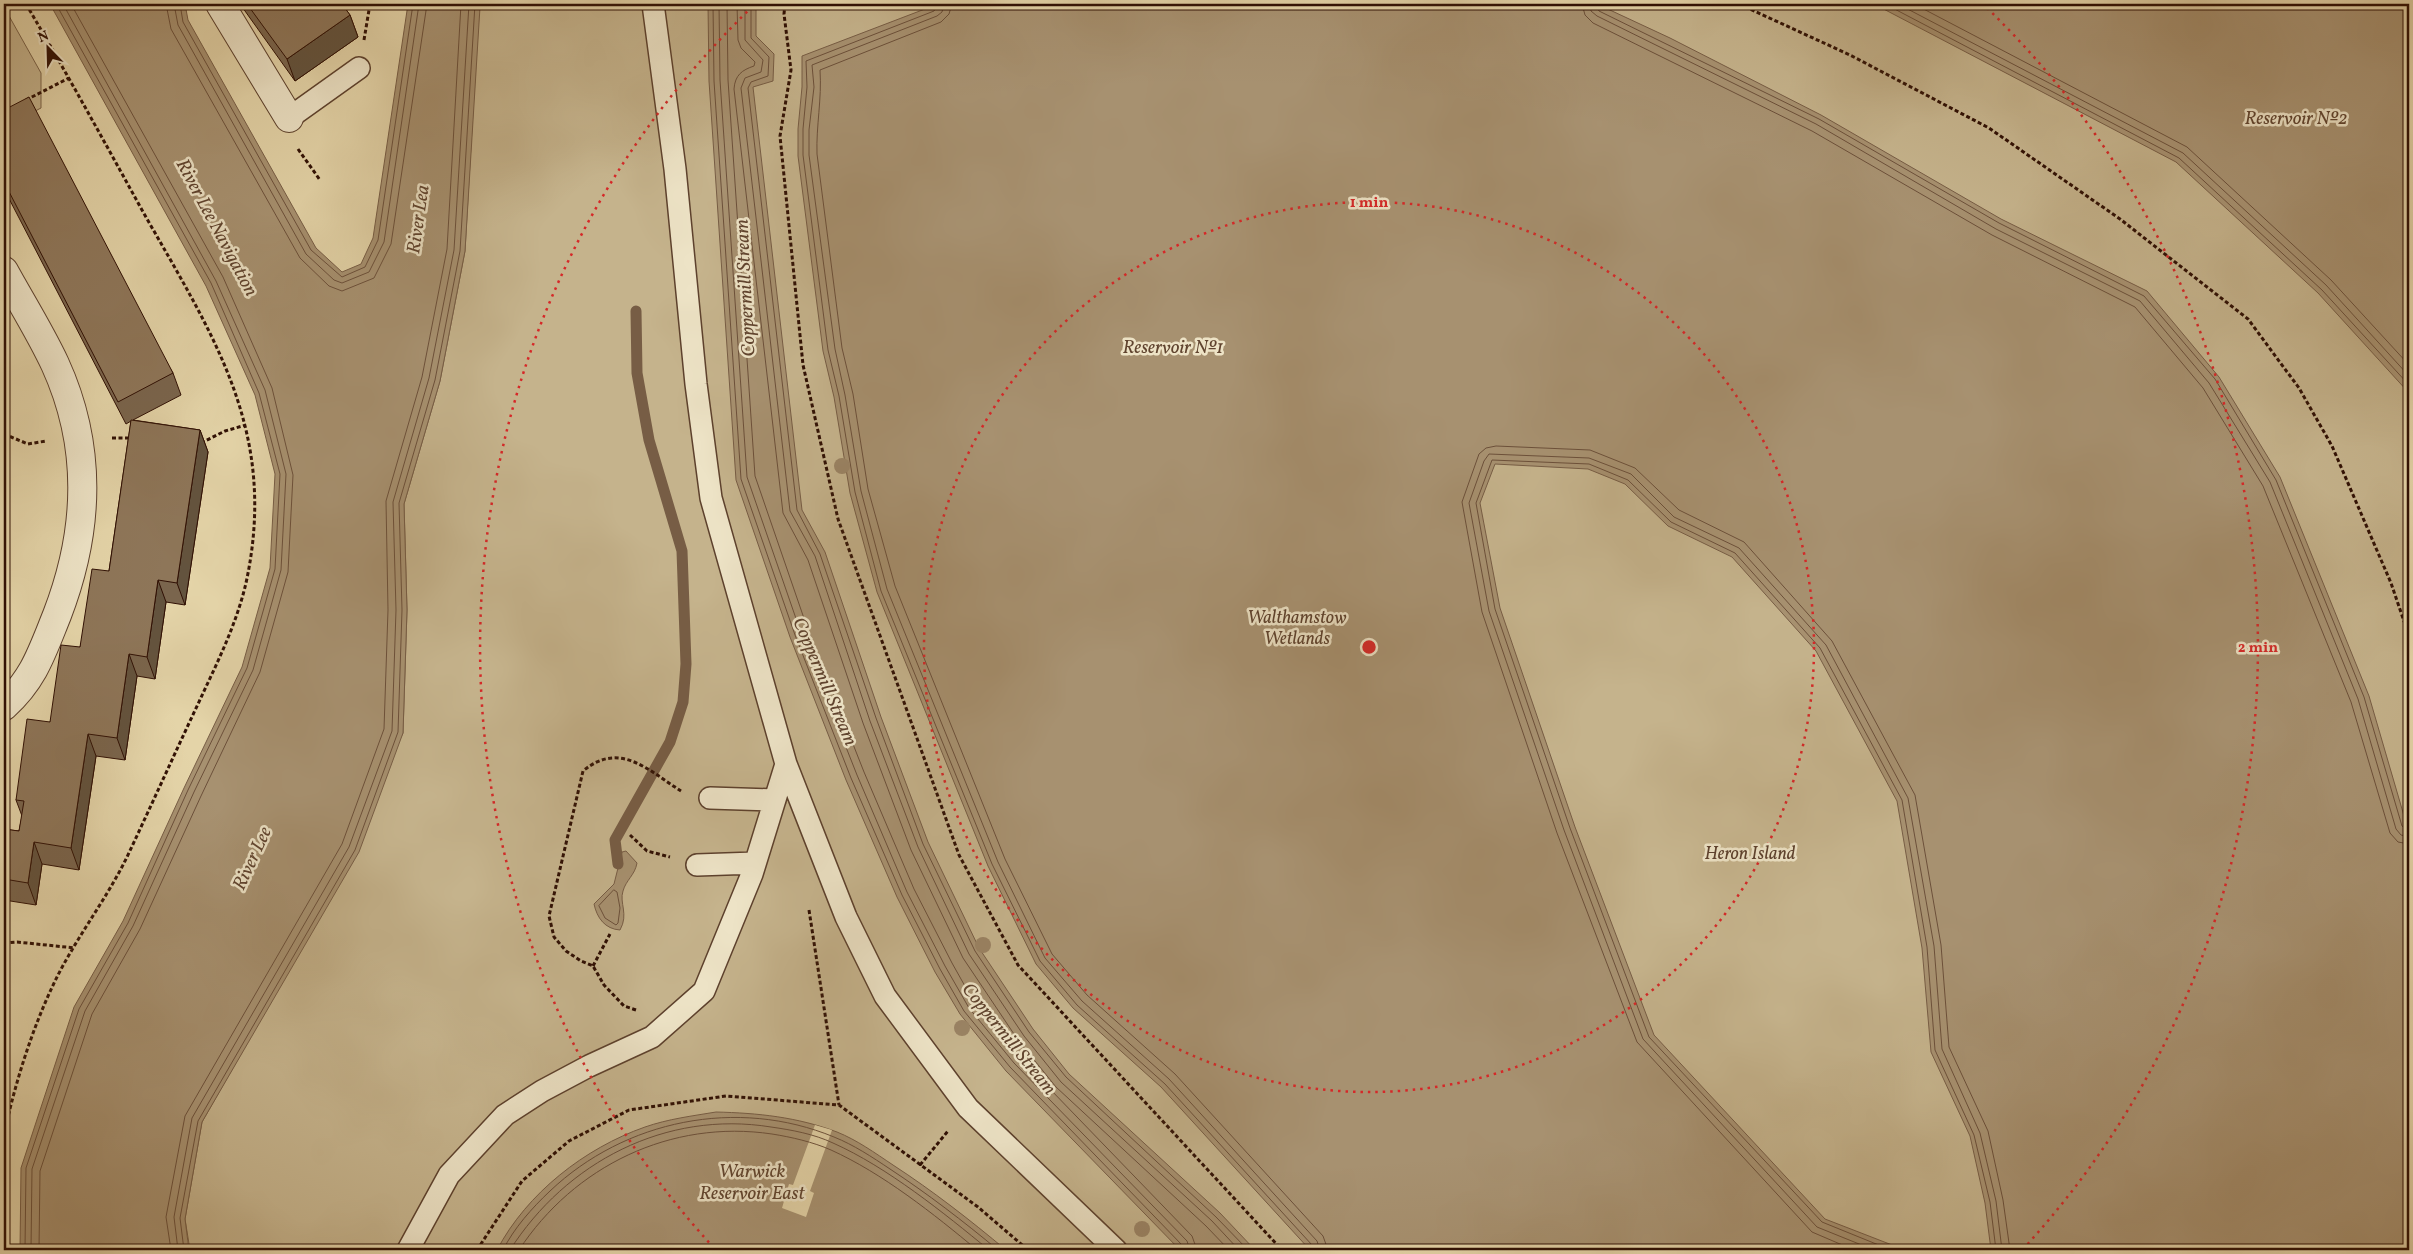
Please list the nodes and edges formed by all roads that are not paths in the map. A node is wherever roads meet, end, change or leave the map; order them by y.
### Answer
1 (220, 4) edge
2 (653, 4) edge
3 (359, 68) road end
4 (288, 118) joint
5 (4, 271) edge
6 (4, 706) edge
7 (786, 764) junction
8 (710, 798) dead end
9 (775, 800) junction
10 (755, 863) junction
11 (697, 865) road end
12 (408, 1250) edge
13 (1116, 1250) edge

1 - 4 street
2 - 7 lane
3 - 4 lane
5 - 6 street
7 - 9 lane
7 - 13 lane
8 - 9 lane
9 - 10 lane
10 - 11 lane
10 - 12 lane

